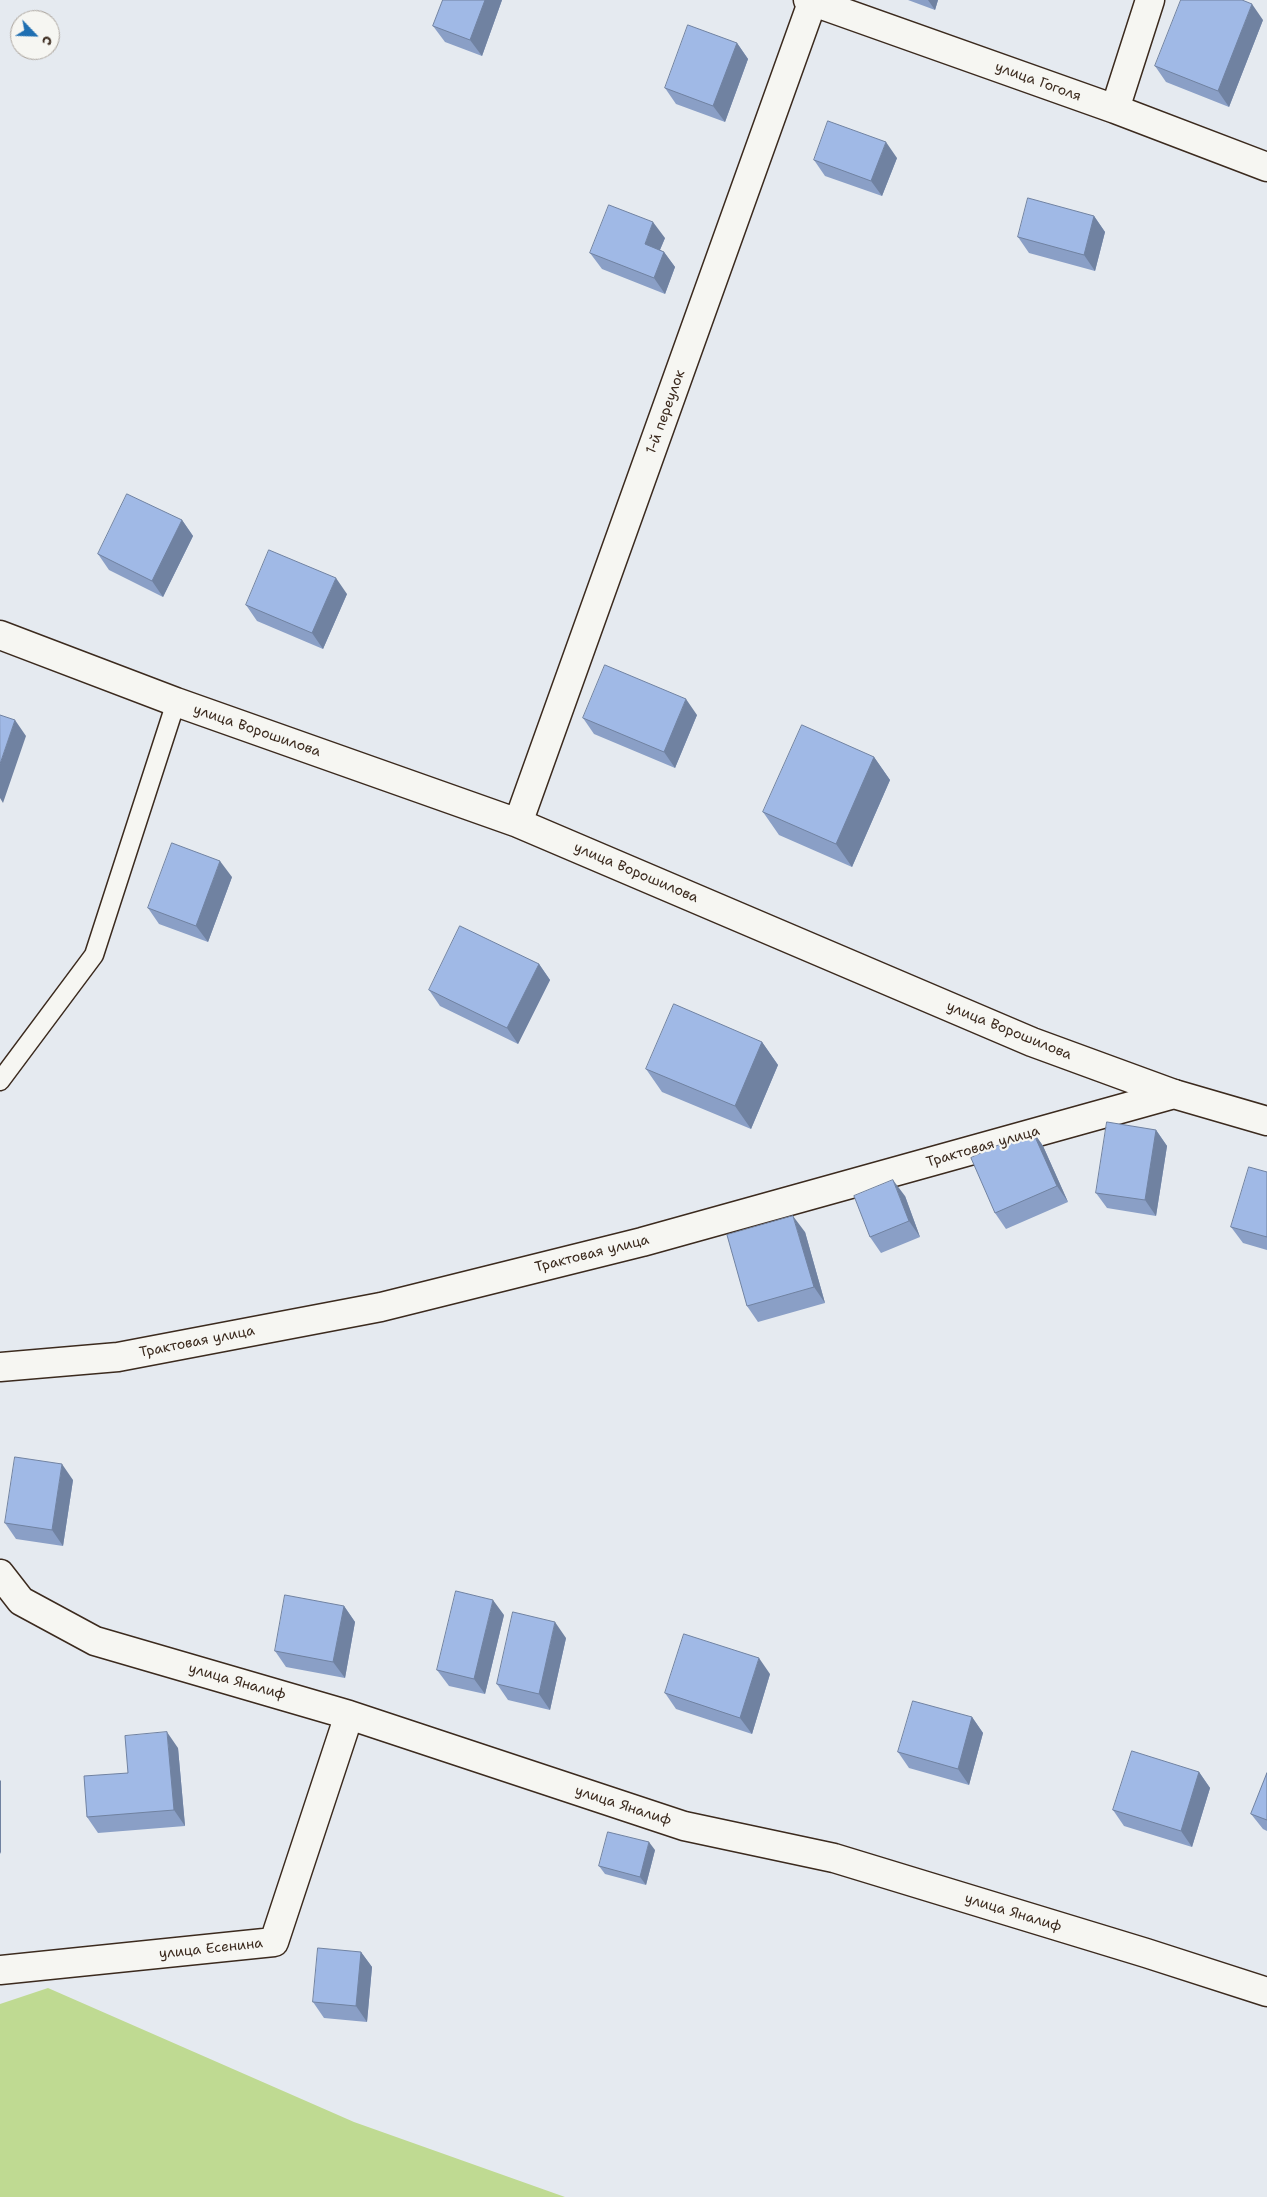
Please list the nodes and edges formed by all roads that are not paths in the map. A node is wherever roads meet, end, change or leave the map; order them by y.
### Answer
1 (1150, 0) edge
2 (811, 1) edge
3 (1115, 110) junction
4 (1267, 167) edge
5 (0, 635) edge
6 (176, 702) junction
7 (518, 823) junction
8 (0, 1081) edge
9 (1174, 1094) junction
10 (1267, 1122) edge
11 (0, 1367) edge
12 (0, 1574) edge
13 (349, 1715) junction
14 (0, 1970) edge
15 (1267, 1992) edge

1 - 3 street
2 - 3 street, улица Гоголя
2 - 7 street, 1-й переулок
3 - 4 street, улица Гоголя
5 - 6 street, улица Ворошилова
6 - 7 street, улица Ворошилова
6 - 8 lane
7 - 9 street, улица Ворошилова
9 - 10 street, улица Ворошилова
9 - 11 street, Трактовая улица
12 - 13 street, улица Яналиф
13 - 14 street, улица Есенина
13 - 15 street, улица Яналиф

